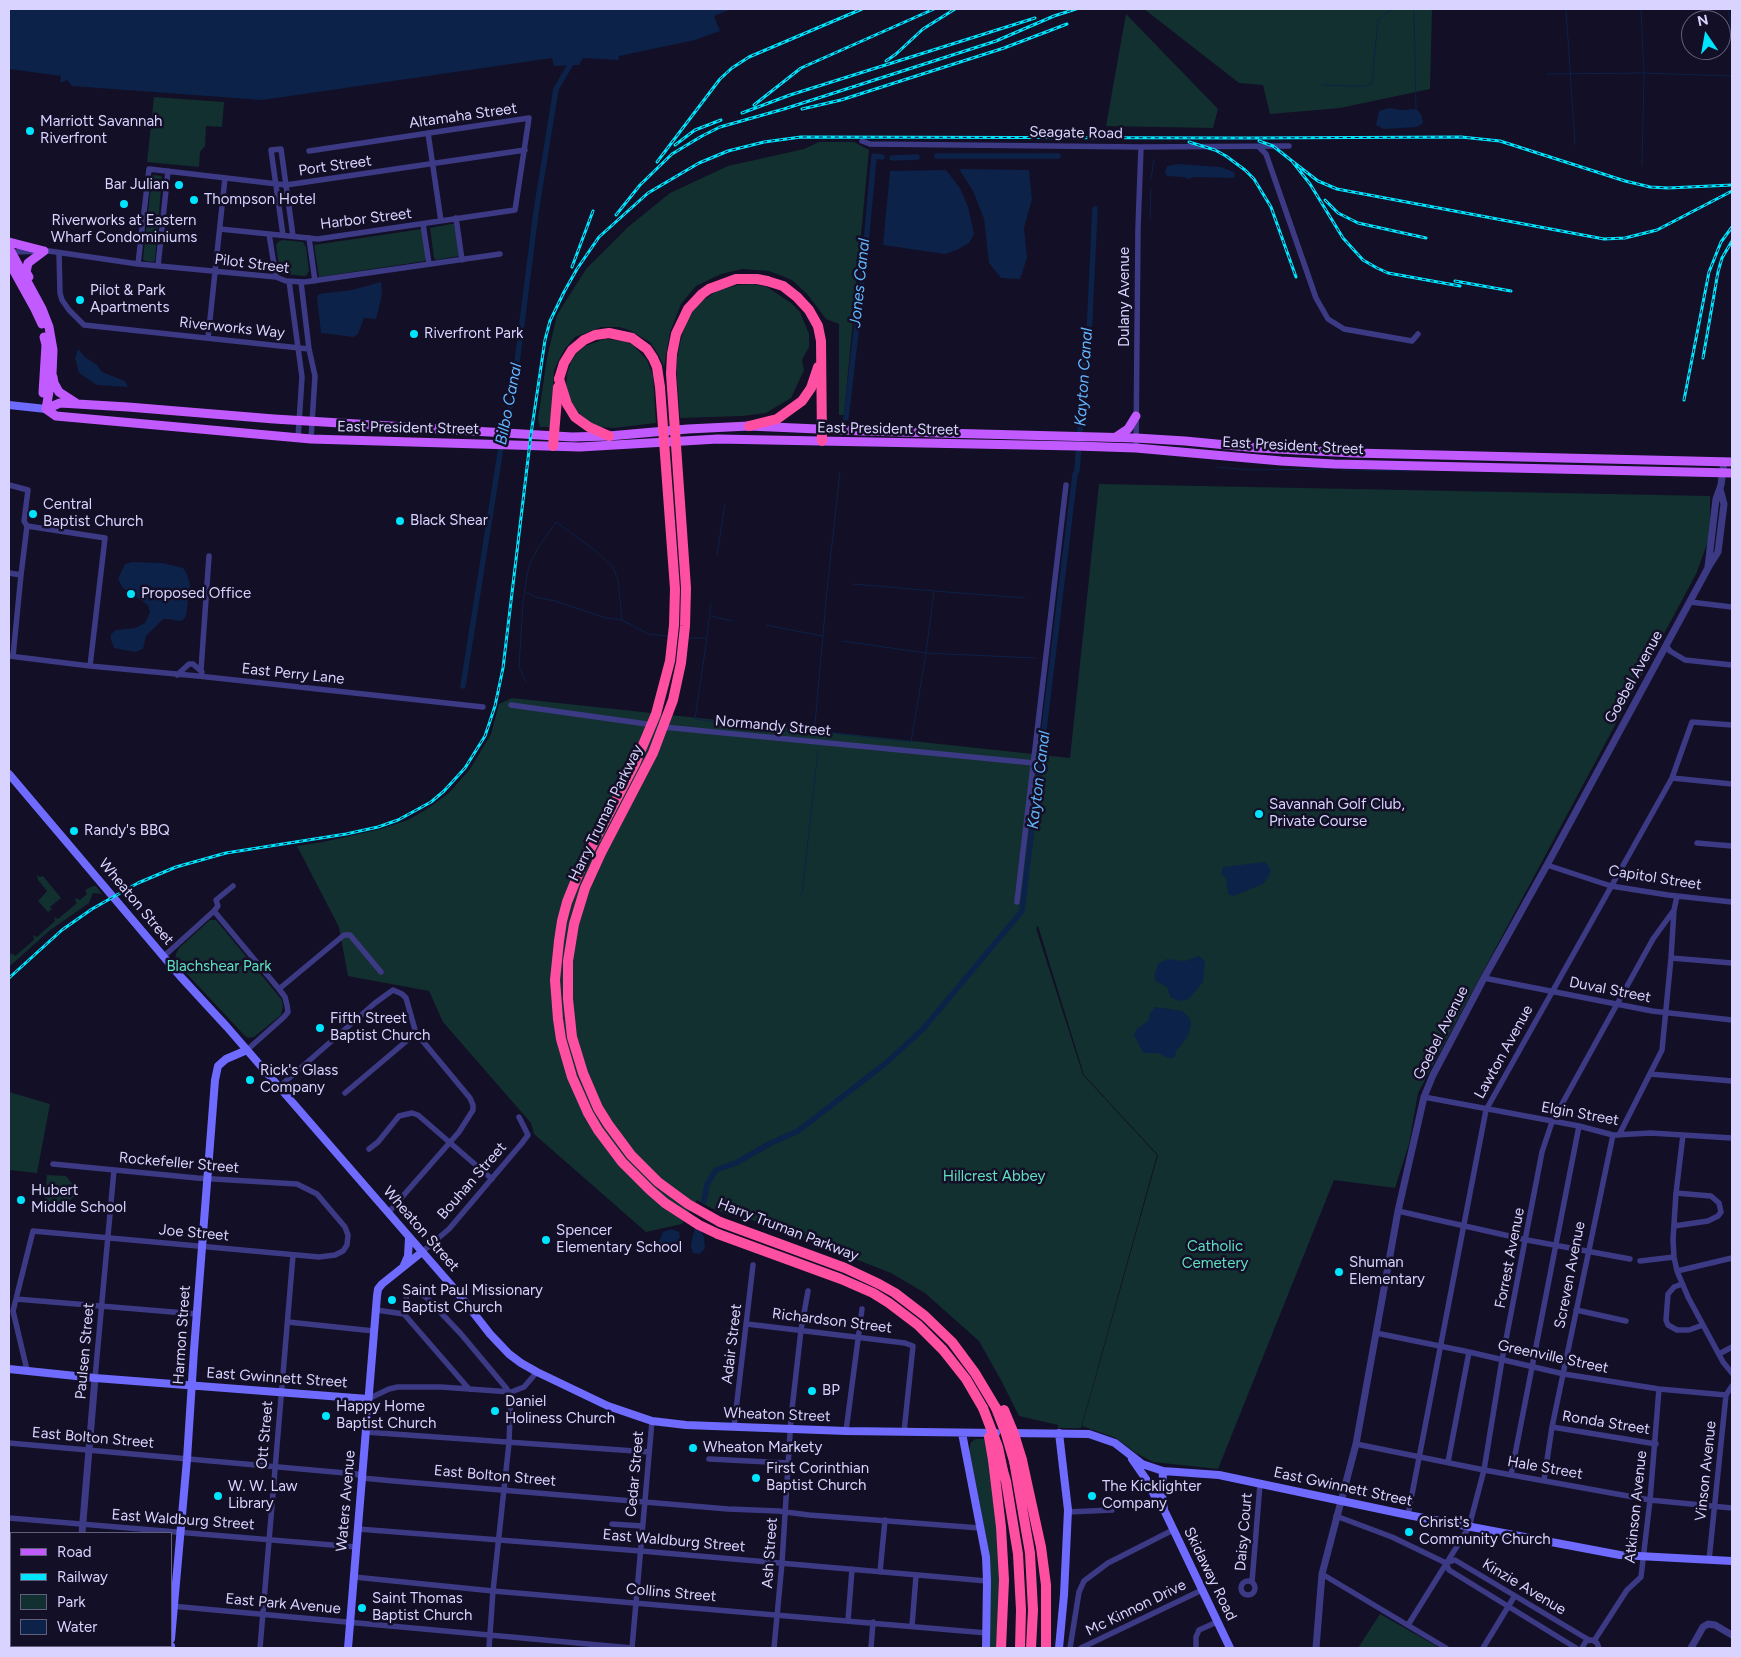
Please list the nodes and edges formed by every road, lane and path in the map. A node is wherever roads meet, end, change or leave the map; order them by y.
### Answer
1 (428, 133) junction
2 (862, 141) dead end
3 (1289, 146) dead end
4 (1141, 147) junction
5 (1259, 147) junction
6 (525, 150) junction
7 (309, 151) dead end
8 (433, 163) junction
9 (168, 171) junction
10 (225, 178) junction
11 (276, 184) junction
12 (286, 185) junction
13 (514, 210) joint
14 (456, 218) junction
15 (441, 221) junction
16 (424, 224) junction
17 (220, 229) junction
18 (269, 234) junction
19 (283, 235) junction
20 (293, 236) junction
21 (308, 238) junction
22 (9, 242) edge
23 (10, 251) edge
24 (44, 251) junction
25 (59, 253) junction
26 (500, 254) dead end
27 (462, 260) junction
28 (9, 262) edge
29 (138, 264) junction
30 (429, 264) junction
31 (158, 266) junction
32 (215, 271) junction
33 (276, 277) junction
34 (289, 281) junction
35 (315, 281) junction
36 (301, 282) junction
37 (42, 310) junction
38 (1418, 334) dead end
39 (208, 338) junction
40 (821, 341) junction
41 (298, 348) junction
42 (309, 348) junction
43 (52, 374) junction
44 (559, 379) junction
45 (79, 404) junction
46 (9, 405) edge
47 (46, 409) junction
48 (1136, 416) junction
49 (299, 420) junction
50 (312, 421) junction
51 (750, 426) junction
52 (822, 430) junction
53 (609, 436) junction
54 (1116, 437) junction
55 (298, 438) junction
56 (1136, 438) junction
57 (310, 439) junction
58 (553, 441) junction
59 (822, 441) junction
60 (1136, 448) junction
61 (1258, 448) junction
62 (1214, 456) junction
63 (1728, 462) edge
64 (1728, 473) edge
65 (9, 485) edge
66 (1066, 485) dead end
67 (28, 526) junction
68 (209, 556) dead end
69 (9, 573) edge
70 (21, 575) junction
71 (1690, 602) junction
72 (1732, 607) edge
73 (1667, 646) junction
74 (11, 656) edge
75 (1732, 665) edge
76 (90, 666) junction
77 (201, 670) junction
78 (177, 675) junction
79 (204, 676) junction
80 (511, 705) dead end
81 (483, 707) dead end
82 (1732, 725) edge
83 (1034, 763) junction
84 (9, 774) edge
85 (1672, 778) junction
86 (1732, 784) edge
87 (1697, 843) dead end
88 (1732, 846) edge
89 (1547, 865) junction
90 (232, 886) dead end
91 (1611, 886) junction
92 (1677, 896) junction
93 (1017, 902) dead end
94 (1732, 902) edge
95 (1674, 910) junction
96 (214, 911) junction
97 (163, 957) junction
98 (1671, 958) junction
99 (1732, 963) edge
100 (381, 972) dead end
101 (1484, 978) junction
102 (279, 989) junction
103 (1552, 992) junction
104 (1617, 1005) junction
105 (1666, 1014) junction
106 (1732, 1020) edge
107 (416, 1034) junction
108 (247, 1050) junction
109 (1650, 1074) junction
110 (1732, 1081) edge
111 (279, 1087) junction
112 (345, 1093) dead end
113 (1424, 1097) junction
114 (1486, 1110) junction
115 (519, 1117) dead end
116 (1552, 1122) junction
117 (1579, 1126) junction
118 (1683, 1134) junction
119 (1616, 1135) junction
120 (1732, 1138) edge
121 (449, 1142) junction
122 (369, 1149) dead end
123 (53, 1164) dead end
124 (114, 1170) junction
125 (208, 1178) junction
126 (492, 1179) junction
127 (1676, 1193) junction
128 (1398, 1211) junction
129 (388, 1212) junction
130 (1465, 1225) junction
131 (1674, 1226) junction
132 (108, 1238) junction
133 (409, 1238) junction
134 (1527, 1240) junction
135 (347, 1243) joint
136 (1556, 1245) junction
137 (202, 1246) junction
138 (1587, 1251) junction
139 (422, 1252) junction
140 (293, 1255) junction
141 (1674, 1257) junction
142 (1732, 1258) edge
143 (1630, 1259) dead end
144 (1640, 1261) dead end
145 (753, 1265) dead end
146 (403, 1267) junction
147 (1677, 1271) junction
148 (1682, 1284) junction
149 (808, 1290) dead end
150 (377, 1296) joint
151 (16, 1298) junction
152 (102, 1305) junction
153 (862, 1309) dead end
154 (376, 1310) junction
155 (1576, 1310) junction
156 (197, 1314) junction
157 (404, 1314) junction
158 (12, 1318) edge
159 (288, 1322) junction
160 (1626, 1322) dead end
161 (747, 1324) junction
162 (1703, 1325) junction
163 (801, 1330) junction
164 (374, 1331) junction
165 (1376, 1333) junction
166 (858, 1337) junction
167 (1440, 1347) junction
168 (1732, 1347) edge
169 (1469, 1352) junction
170 (1719, 1354) junction
171 (1502, 1360) junction
172 (1532, 1367) junction
173 (9, 1368) edge
174 (27, 1370) junction
175 (537, 1372) junction
176 (1732, 1373) edge
177 (1564, 1374) junction
178 (95, 1378) junction
179 (192, 1386) junction
180 (1732, 1386) edge
181 (469, 1389) junction
182 (1659, 1389) junction
183 (282, 1392) junction
184 (509, 1392) junction
185 (1726, 1395) junction
186 (368, 1399) junction
187 (980, 1408) junction
188 (652, 1421) junction
189 (734, 1427) junction
190 (1552, 1427) junction
191 (791, 1428) junction
192 (846, 1431) junction
193 (365, 1432) junction
194 (904, 1432) junction
195 (962, 1433) junction
196 (1059, 1434) junction
197 (9, 1443) edge
198 (509, 1443) junction
199 (1356, 1444) junction
200 (1656, 1444) junction
201 (90, 1450) junction
202 (649, 1452) junction
203 (1130, 1456) junction
204 (1419, 1456) junction
205 (188, 1459) junction
206 (709, 1459) dead end
207 (1018, 1460) junction
208 (1448, 1462) junction
209 (788, 1463) junction
210 (275, 1467) junction
211 (1484, 1470) junction
212 (1163, 1471) junction
213 (1511, 1475) junction
214 (362, 1478) junction
215 (1544, 1480) junction
216 (1260, 1484) junction
217 (503, 1490) junction
218 (1154, 1494) junction
219 (1650, 1500) junction
220 (644, 1501) junction
221 (1340, 1501) junction
222 (1714, 1506) junction
223 (1732, 1508) edge
224 (1112, 1510) dead end
225 (785, 1512) junction
226 (1068, 1512) junction
227 (1165, 1512) junction
228 (1408, 1515) junction
229 (1336, 1516) junction
230 (9, 1518) edge
231 (885, 1520) junction
232 (612, 1524) dead end
233 (83, 1525) junction
234 (642, 1526) junction
235 (1469, 1527) junction
236 (980, 1528) junction
237 (358, 1529) junction
238 (1173, 1530) junction
239 (82, 1532) edge
240 (159, 1532) edge
241 (172, 1533) edge
242 (181, 1534) junction
243 (268, 1539) junction
244 (499, 1539) junction
245 (356, 1547) junction
246 (641, 1551) junction
247 (1644, 1557) junction
248 (1709, 1560) junction
249 (1732, 1561) edge
250 (1446, 1562) junction
251 (782, 1563) junction
252 (852, 1569) junction
253 (880, 1572) junction
254 (1322, 1574) junction
255 (916, 1576) junction
256 (354, 1577) junction
257 (987, 1581) junction
258 (1252, 1582) dead end
259 (493, 1590) junction
260 (1202, 1590) junction
261 (1514, 1596) junction
262 (635, 1603) junction
263 (173, 1606) edge
264 (1508, 1606) junction
265 (263, 1614) junction
266 (778, 1615) junction
267 (848, 1621) junction
268 (172, 1622) edge
269 (350, 1622) junction
270 (873, 1622) junction
271 (1217, 1622) junction
272 (1408, 1625) junction
273 (912, 1626) junction
274 (987, 1633) junction
275 (490, 1635) junction
276 (1732, 1635) edge
277 (1597, 1645) edge
278 (260, 1648) edge
279 (348, 1648) edge
280 (489, 1648) edge
281 (632, 1648) edge
282 (774, 1648) edge
283 (871, 1648) edge
284 (986, 1648) edge
285 (1001, 1648) edge
286 (1020, 1648) edge
287 (1032, 1648) edge
288 (1046, 1648) edge
289 (1059, 1648) edge
290 (1070, 1648) edge
291 (1081, 1648) edge
292 (1196, 1648) edge
293 (1230, 1648) edge
294 (1316, 1648) edge
295 (1446, 1648) edge
296 (1483, 1648) edge
297 (1576, 1648) edge
298 (1582, 1648) edge
299 (1691, 1648) edge

1 - 6 street, Altamaha Street
1 - 7 street, Altamaha Street
1 - 8 street
2 - 4 street, Seagate Road
3 - 5 street, Seagate Road
4 - 5 street, Seagate Road
4 - 48 street, Dulany Avenue
5 - 38 street
6 - 8 street, Port Street
6 - 13 street, Altamaha Street
8 - 12 street, Port Street
8 - 15 street
9 - 10 street, Port Street
9 - 29 street, Port Street
9 - 31 street
10 - 11 street, Port Street
10 - 17 street
11 - 12 street, Port Street
11 - 12 street
11 - 19 street
12 - 20 street
13 - 14 street, Harbor Street
14 - 15 street, Harbor Street
14 - 27 street
15 - 16 street, Harbor Street
16 - 21 street, Harbor Street
16 - 30 street
17 - 18 street, Harbor Street
17 - 32 street
18 - 19 street, Harbor Street
18 - 33 street
19 - 20 street, Harbor Street
20 - 21 street, Harbor Street
21 - 35 street
22 - 24 main road
23 - 24 street, Pilot Street
23 - 37 main road
24 - 25 street, Pilot Street
24 - 37 main road
25 - 29 street, Pilot Street
25 - 39 street, Riverworks Way
26 - 27 street, Pilot Street
27 - 30 street, Pilot Street
28 - 47 main road
29 - 31 street, Pilot Street
30 - 35 street, Pilot Street
31 - 32 street, Pilot Street
32 - 33 street, Pilot Street
32 - 39 street
33 - 34 street, Pilot Street
34 - 36 street, Pilot Street
34 - 41 street
35 - 36 street, Pilot Street
36 - 42 street
37 - 43 main road
39 - 41 street, Riverworks Way
40 - 51 highway
40 - 52 highway
40 - 207 highway, Harry Truman Parkway, bridge
41 - 42 street, Riverworks Way
41 - 49 street
42 - 50 street
43 - 45 main road
43 - 47 main road
44 - 53 highway
44 - 58 highway, Harry Truman Parkway
44 - 187 highway, Harry Truman Parkway, bridge
45 - 47 main road, East President Street
45 - 49 main road, East President Street
46 - 47 main road, East President Street
47 - 55 main road, East President Street
48 - 54 main road
48 - 56 street, Dulany Avenue
49 - 50 main road, East President Street
49 - 55 street
50 - 57 street
50 - 58 main road, East President Street
51 - 52 main road, East President Street
51 - 53 main road, East President Street
52 - 54 main road, East President Street
52 - 59 highway
53 - 58 main road, East President Street
54 - 56 main road, East President Street
55 - 57 main road, East President Street
56 - 60 street, Dulany Avenue
56 - 61 main road, East President Street
57 - 58 main road, East President Street
58 - 59 main road, East President Street
59 - 60 main road, East President Street
60 - 62 main road, East President Street
61 - 62 main road
61 - 63 main road, East President Street
62 - 64 main road, East President Street
63 - 64 street, Goebel Avenue
64 - 71 street, Goebel Avenue
65 - 67 street
66 - 83 street
67 - 70 street
67 - 76 street
68 - 77 street
69 - 70 street
70 - 74 street
71 - 72 street
71 - 73 street, Goebel Avenue
73 - 75 street
73 - 89 street, Goebel Avenue
74 - 76 street
76 - 78 street, East Perry Lane
77 - 78 street
77 - 79 street
78 - 79 street, East Perry Lane
79 - 81 street, East Perry Lane
80 - 83 street, Normandy Street
82 - 85 street, Lawton Avenue
83 - 93 street
84 - 97 main road, Wheaton Street
85 - 86 street
85 - 91 street, Lawton Avenue
87 - 88 street
89 - 91 street, Capitol Street
89 - 101 street, Goebel Avenue
90 - 96 street
91 - 92 street, Capitol Street
91 - 103 street, Lawton Avenue
92 - 94 street, Capitol Street
92 - 95 street, Screven Avenue
95 - 98 street, Screven Avenue
95 - 104 street, Forrest Avenue
96 - 97 street
96 - 102 street
97 - 108 main road, Wheaton Street
98 - 99 street
98 - 105 street, Screven Avenue
100 - 102 street
101 - 103 street, Duval Street
101 - 113 street, Goebel Avenue
102 - 108 street
103 - 104 street, Duval Street
103 - 114 street, Lawton Avenue
104 - 105 street, Duval Street
104 - 116 street, Forrest Avenue
105 - 106 street, Duval Street
105 - 109 street, Screven Avenue
107 - 111 street
107 - 112 street
107 - 121 street
108 - 111 main road, Wheaton Street
108 - 125 main road, Harmon Street
109 - 110 street
109 - 119 street, Screven Avenue
111 - 129 main road, Wheaton Street
113 - 114 street, Elgin Street
113 - 128 street, Goebel Avenue
114 - 116 street, Elgin Street
114 - 130 street, Lawton Avenue
115 - 126 street, Bouhan Street
116 - 117 street, Elgin Street
116 - 134 street, Forrest Avenue
117 - 119 street, Elgin Street
117 - 136 street
118 - 119 street, Elgin Street
118 - 120 street, Elgin Street
118 - 127 street
119 - 138 street, Screven Avenue
121 - 122 street
121 - 126 street
121 - 129 street
123 - 124 street, Rockefeller Street
124 - 125 street, Rockefeller Street
124 - 132 street, Paulsen Street
125 - 135 street, Rockefeller Street
125 - 137 main road, Harmon Street
126 - 139 street, Bouhan Street
127 - 131 street
127 - 131 street
128 - 130 street
128 - 165 street, Goebel Avenue
129 - 133 main road, Wheaton Street
130 - 134 street
130 - 167 street, Lawton Avenue
131 - 141 street
132 - 137 street, Joe Street
132 - 151 street, Joe Street
132 - 152 street, Paulsen Street
133 - 139 main road, Wheaton Street
133 - 146 main road
134 - 136 street
134 - 171 street, Forrest Avenue
135 - 140 street, Joe Street
136 - 138 street
136 - 172 street
137 - 140 street, Joe Street
137 - 156 main road, Harmon Street
138 - 143 street
138 - 155 street, Screven Avenue
139 - 146 main road, Bouhan Street
139 - 175 main road, Wheaton Street
140 - 159 street, Ott Street
141 - 144 street
141 - 147 street
142 - 147 street
145 - 161 street, Adair Street
146 - 150 main road, Bouhan Street
147 - 148 street
148 - 162 street
148 - 162 street
149 - 163 street, Ash Street
150 - 154 main road, Waters Avenue
151 - 152 street
151 - 158 street
152 - 156 street
152 - 178 street, Paulsen Street
153 - 166 street
154 - 157 street
154 - 164 main road, Waters Avenue
155 - 160 street
155 - 177 street, Screven Avenue
156 - 179 main road, Harmon Street
157 - 181 street
157 - 184 street
158 - 174 street
159 - 164 street
159 - 183 street, Ott Street
161 - 163 street, Richardson Street
161 - 189 street, Adair Street
162 - 170 street
163 - 166 street, Richardson Street
163 - 191 street, Ash Street
164 - 186 main road, Waters Avenue
165 - 167 street, Greenville Street
165 - 199 street, Goebel Avenue
166 - 192 street
166 - 194 street, Richardson Street
167 - 169 street, Greenville Street
167 - 204 street, Lawton Avenue
168 - 170 street
169 - 171 street, Greenville Street
169 - 208 street
170 - 176 street
171 - 172 street, Greenville Street
171 - 211 street, Forrest Avenue
172 - 177 street, Greenville Street
172 - 213 street
173 - 174 main road, East Gwinnett Street
174 - 178 main road, East Gwinnett Street
175 - 184 street
175 - 188 main road, Wheaton Street
177 - 182 street, Greenville Street
177 - 190 street, Screven Avenue
178 - 179 main road, East Gwinnett Street
178 - 201 street, Paulsen Street
179 - 183 main road, East Gwinnett Street
179 - 205 main road, Harmon Street
180 - 185 street, Vinson Avenue
181 - 184 street, East Gwinnett Street
181 - 186 street, East Gwinnett Street
182 - 185 street, Greenville Street
182 - 200 street, Atkinson Avenue
183 - 186 main road, East Gwinnett Street
183 - 210 street, Ott Street
184 - 198 street
185 - 222 street, Vinson Avenue
186 - 193 main road, Waters Avenue
187 - 285 highway, bridge
187 - 286 highway, bridge
188 - 189 main road, Wheaton Street
188 - 202 street, Cedar Street
189 - 191 main road, Wheaton Street
190 - 200 street, Ronda Street
190 - 215 street, Screven Avenue
191 - 192 main road, Wheaton Street
191 - 209 street, Ash Street
192 - 194 main road, Wheaton Street
193 - 198 street
193 - 214 main road, Waters Avenue
194 - 195 main road, Wheaton Street
195 - 196 main road, Wheaton Street
195 - 236 main road
196 - 203 main road, Wheaton Street
196 - 226 main road
197 - 201 street, East Bolton Street
198 - 202 street
198 - 217 street
199 - 204 street, Hale Street
199 - 221 street, Goebel Avenue
200 - 219 street, Atkinson Avenue
201 - 205 street, East Bolton Street
201 - 233 street, Paulsen Street
202 - 220 street, Cedar Street
203 - 212 main road, East Gwinnett Street
203 - 218 main road, Skidaway Road
204 - 208 street, Hale Street
204 - 228 street, Lawton Avenue
205 - 210 street, East Bolton Street
205 - 242 main road, Harmon Street
206 - 209 street
207 - 287 highway
207 - 288 highway
208 - 211 street, Hale Street
209 - 225 street, Ash Street
210 - 214 street, East Bolton Street
210 - 243 street, Ott Street
211 - 213 street, Hale Street
211 - 235 street, Forrest Avenue
212 - 216 main road, East Gwinnett Street
212 - 218 main road
212 - 227 main road, Skidaway Road
213 - 215 street, Hale Street
214 - 217 street, East Bolton Street
214 - 237 main road, Waters Avenue
215 - 219 street, Hale Street
216 - 221 main road, East Gwinnett Street
216 - 258 street, Daisy Court
217 - 220 street, East Bolton Street
217 - 244 street
218 - 227 main road, Skidaway Road
219 - 222 street, Hale Street
219 - 247 street, Atkinson Avenue
220 - 225 street, East Bolton Street
220 - 234 street, Cedar Street
221 - 228 main road, East Gwinnett Street
221 - 229 street, Goebel Avenue
222 - 223 street, Hale Street
222 - 248 street, Vinson Avenue
224 - 226 street
225 - 231 street, East Bolton Street
225 - 251 street, Ash Street
226 - 289 main road
227 - 238 main road, Skidaway Road
228 - 235 main road, East Gwinnett Street
229 - 250 street, Kinzie Avenue
229 - 254 street, Goebel Avenue
230 - 233 street, East Waldburg Street
231 - 236 street, East Bolton Street
231 - 253 street
232 - 234 street
233 - 239 street, Paulsen Street
233 - 240 street, East Waldburg Street
234 - 246 street, Cedar Street
235 - 247 main road, East Gwinnett Street
235 - 250 street, Forrest Avenue
236 - 257 main road
237 - 244 street, East Waldburg Street
237 - 245 main road, Waters Avenue
238 - 260 main road, Skidaway Road
238 - 290 street
241 - 242 street, East Waldburg Street
242 - 243 street, East Waldburg Street
242 - 263 main road, Harmon Street
243 - 245 street, East Waldburg Street
243 - 265 street, Ott Street
244 - 246 street, East Waldburg Street
244 - 259 street
245 - 256 main road, Waters Avenue
246 - 251 street, East Waldburg Street
246 - 262 street, Cedar Street
247 - 248 main road, East Gwinnett Street
247 - 277 street, Atkinson Avenue
248 - 249 main road, East Gwinnett Street
250 - 261 street, Kinzie Avenue
250 - 264 street, Kinzie Avenue
250 - 272 street, Forrest Avenue
251 - 252 street, East Waldburg Street
251 - 266 street, Ash Street
252 - 253 street, East Waldburg Street
252 - 267 street
253 - 255 street, East Waldburg Street
254 - 272 street
254 - 294 street, Goebel Avenue
255 - 257 street, East Waldburg Street
255 - 273 street
256 - 259 street, Collins Street
256 - 269 main road, Waters Avenue
257 - 274 main road
259 - 262 street, Collins Street
259 - 275 street
260 - 271 main road, Skidaway Road
260 - 291 street, Mc Kinnon Drive
261 - 264 street
261 - 277 street, Kinzie Avenue
262 - 266 street, Collins Street
262 - 281 street, Cedar Street
263 - 265 street, East Park Avenue
263 - 268 main road, Harmon Street
264 - 296 street
264 - 297 street, Kinzie Avenue
265 - 269 street, East Park Avenue
265 - 278 street, Ott Street
266 - 267 street, Collins Street
266 - 282 street, Ash Street
267 - 270 street, Collins Street
269 - 275 street, East Park Avenue
269 - 279 main road, Waters Avenue
270 - 273 street, Collins Street
270 - 283 street
271 - 292 street
271 - 293 main road, Skidaway Road
272 - 295 street
273 - 274 street, Collins Street
274 - 284 main road
275 - 280 street
275 - 281 street, East Park Avenue
276 - 299 street
277 - 298 street, Atkinson Avenue

